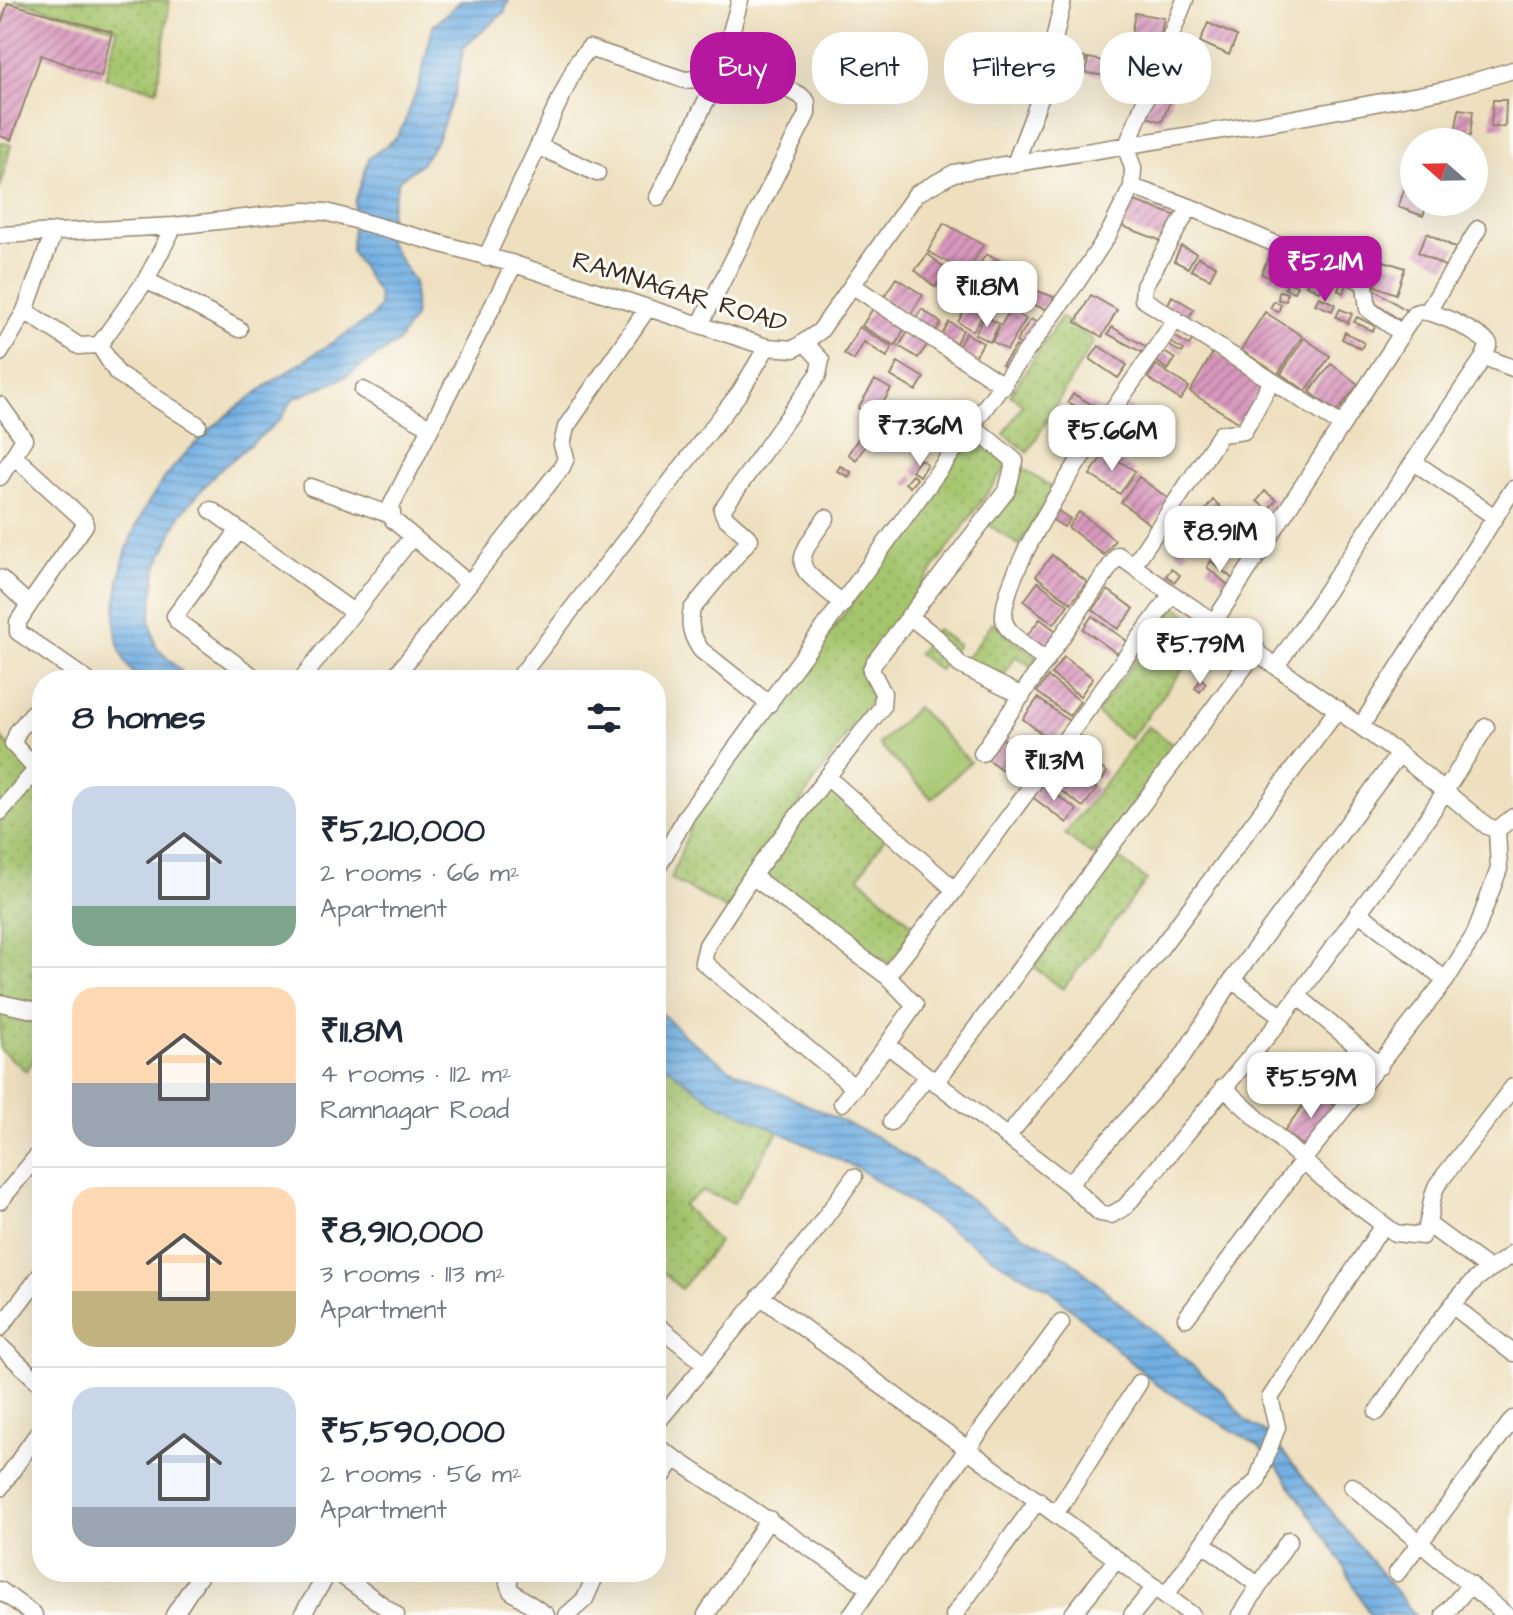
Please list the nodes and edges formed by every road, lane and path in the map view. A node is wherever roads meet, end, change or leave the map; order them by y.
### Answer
1 (740, 0) edge
2 (1063, 0) edge
3 (1185, 0) edge
4 (731, 32) edge
5 (1513, 70) edge
6 (690, 79) edge
7 (796, 94) edge
8 (703, 104) edge
9 (538, 146) junction
10 (1126, 148) junction
11 (1016, 161) junction
12 (597, 173) dead end
13 (1132, 187) junction
14 (658, 197) dead end
15 (1190, 207) junction
16 (174, 226) junction
17 (1478, 229) dead end
18 (54, 231) junction
19 (1, 238) edge
20 (486, 258) junction
21 (514, 264) junction
22 (146, 280) junction
23 (852, 285) junction
24 (647, 309) junction
25 (25, 311) junction
26 (1428, 311) junction
27 (1176, 319) junction
28 (700, 325) junction
29 (239, 329) dead end
30 (1401, 333) junction
31 (806, 344) junction
32 (99, 345) junction
33 (767, 347) junction
34 (0, 353) edge
35 (1484, 357) junction
36 (1513, 368) edge
37 (1271, 382) junction
38 (1004, 386) junction
39 (363, 390) dead end
40 (0, 405) edge
41 (1340, 424) junction
42 (198, 425) dead end
43 (430, 427) junction
44 (974, 427) junction
45 (15, 457) junction
46 (1414, 462) junction
47 (0, 477) edge
48 (311, 487) dead end
49 (1513, 489) edge
50 (211, 510) dead end
51 (391, 515) junction
52 (1495, 517) junction
53 (826, 518) dead end
54 (239, 530) junction
55 (412, 537) junction
56 (1133, 566) junction
57 (0, 578) edge
58 (469, 584) junction
59 (1172, 594) junction
60 (843, 604) junction
61 (29, 605) junction
62 (353, 612) junction
63 (909, 616) junction
64 (1214, 622) junction
65 (1257, 650) junction
66 (1046, 661) junction
67 (1277, 665) junction
68 (61, 670) edge
69 (244, 670) edge
70 (312, 670) edge
71 (400, 670) edge
72 (525, 670) edge
73 (1022, 696) junction
74 (769, 704) junction
75 (1338, 709) junction
76 (32, 716) edge
77 (1361, 726) junction
78 (1486, 727) dead end
79 (982, 753) dead end
80 (1399, 754) junction
81 (32, 765) edge
82 (827, 777) junction
83 (32, 780) edge
84 (1444, 792) junction
85 (0, 812) edge
86 (1513, 817) edge
87 (1497, 830) junction
88 (666, 853) edge
89 (752, 876) junction
90 (955, 890) junction
91 (1358, 912) junction
92 (887, 976) junction
93 (1232, 980) junction
94 (1446, 980) junction
95 (1298, 996) junction
96 (0, 1003) edge
97 (32, 1010) edge
98 (1283, 1017) junction
99 (887, 1045) junction
100 (1380, 1066) junction
101 (931, 1079) junction
102 (1223, 1087) junction
103 (1513, 1087) edge
104 (855, 1088) junction
105 (842, 1103) dead end
106 (891, 1122) dead end
107 (1007, 1137) junction
108 (1303, 1160) junction
109 (32, 1162) edge
110 (854, 1177) dead end
111 (1069, 1184) junction
112 (0, 1201) edge
113 (1383, 1225) junction
114 (1429, 1225) junction
115 (1513, 1253) edge
116 (1489, 1269) junction
117 (32, 1286) edge
118 (760, 1296) junction
119 (1452, 1305) junction
120 (1186, 1318) dead end
121 (1061, 1323) dead end
122 (0, 1328) edge
123 (666, 1332) edge
124 (0, 1346) edge
125 (1513, 1353) edge
126 (704, 1363) junction
127 (32, 1376) edge
128 (1139, 1383) dead end
129 (666, 1411) edge
130 (1377, 1412) dead end
131 (1513, 1419) edge
132 (32, 1442) edge
133 (968, 1448) junction
134 (666, 1453) edge
135 (674, 1459) junction
136 (666, 1471) edge
137 (1352, 1486) dead end
138 (0, 1488) edge
139 (1038, 1500) junction
140 (1056, 1513) junction
141 (769, 1519) junction
142 (1289, 1540) dead end
143 (1420, 1540) junction
144 (1203, 1543) junction
145 (1117, 1559) junction
146 (1397, 1573) dead end
147 (195, 1582) edge
148 (323, 1582) edge
149 (351, 1582) edge
150 (508, 1582) edge
151 (592, 1582) edge
152 (1471, 1584) junction
153 (1259, 1586) junction
154 (870, 1588) junction
155 (0, 1590) edge
156 (1160, 1591) junction
157 (853, 1614) edge
158 (34, 1615) edge
159 (174, 1615) edge
160 (302, 1615) edge
161 (396, 1615) edge
162 (546, 1615) edge
163 (567, 1615) edge
164 (706, 1615) edge
165 (954, 1615) edge
166 (1072, 1615) edge
167 (1132, 1615) edge
168 (1192, 1615) edge
169 (1240, 1615) edge
170 (1444, 1615) edge
171 (1506, 1615) edge

1 - 4 street
2 - 11 street
3 - 10 street
5 - 10 street, RAMNAGAR ROAD
6 - 9 street
7 - 28 street
8 - 14 street
9 - 12 street
9 - 20 street
10 - 11 street, RAMNAGAR ROAD
10 - 13 street
11 - 23 street, RAMNAGAR ROAD
13 - 15 street
13 - 38 street
15 - 27 street
15 - 30 street
16 - 18 street
16 - 20 street, RAMNAGAR ROAD
16 - 22 street
17 - 26 street
18 - 19 street
18 - 25 street
20 - 21 street, RAMNAGAR ROAD
21 - 24 street, RAMNAGAR ROAD
21 - 43 street
22 - 29 street
22 - 32 street
23 - 31 street, RAMNAGAR ROAD
23 - 38 street
24 - 28 street, RAMNAGAR ROAD
24 - 58 street
25 - 32 street
25 - 34 street
26 - 30 street
26 - 35 street
27 - 37 street
27 - 66 street
28 - 33 street, RAMNAGAR ROAD
30 - 41 street
31 - 33 street, RAMNAGAR ROAD
31 - 74 street
32 - 42 street
33 - 72 street
35 - 36 street
35 - 46 street
37 - 41 street
37 - 56 street
38 - 44 street
39 - 43 street
40 - 45 street
41 - 64 street
43 - 51 street
44 - 60 street
44 - 63 street
45 - 47 street
45 - 61 street
46 - 52 street
46 - 67 street
48 - 51 street
49 - 52 street
50 - 54 street
51 - 55 street
52 - 77 street
53 - 60 street
54 - 62 street
54 - 69 street
55 - 58 street
55 - 62 street
56 - 59 street
56 - 66 street
57 - 61 street
58 - 71 street
59 - 64 street
59 - 90 street
60 - 74 street
61 - 68 street
62 - 70 street
63 - 73 street
63 - 82 street
64 - 65 street
65 - 67 street
65 - 101 street
66 - 73 street
67 - 75 street
73 - 79 street
74 - 88 street
75 - 77 street
75 - 107 street
76 - 81 street
77 - 80 street
78 - 84 street
80 - 84 street
80 - 93 street
82 - 89 street
82 - 90 street
83 - 85 street
84 - 87 street
84 - 91 street
86 - 87 street
87 - 94 street
89 - 92 street
89 - 104 street
90 - 92 street
91 - 94 street
91 - 95 street
92 - 99 street
93 - 98 street
93 - 111 street
94 - 100 street
95 - 98 street
95 - 100 street
96 - 97 street
98 - 102 street
99 - 101 street
99 - 104 street
100 - 108 street
101 - 106 street
101 - 107 street
102 - 108 street
102 - 111 street
103 - 114 street
104 - 105 street
107 - 111 street
108 - 113 street
108 - 120 street
109 - 112 street
110 - 118 street
113 - 114 street
113 - 144 street
114 - 116 street
115 - 116 street
116 - 119 street
117 - 122 street
118 - 126 street
118 - 133 street
119 - 125 street
119 - 130 street
121 - 133 street
123 - 126 street
124 - 127 street
126 - 129 street
128 - 140 street
131 - 143 street
132 - 138 street
133 - 139 street
133 - 154 street
134 - 135 street
135 - 136 street
135 - 141 street
137 - 143 street
139 - 140 street
139 - 165 street
140 - 145 street
141 - 154 street
141 - 164 street
142 - 153 street
143 - 146 street
143 - 152 street
144 - 153 street
144 - 156 street
145 - 156 street
145 - 166 street
147 - 159 street
148 - 160 street
149 - 161 street
150 - 162 street
151 - 163 street
152 - 170 street
152 - 171 street
153 - 169 street
154 - 157 street
155 - 158 street
156 - 167 street
156 - 168 street

